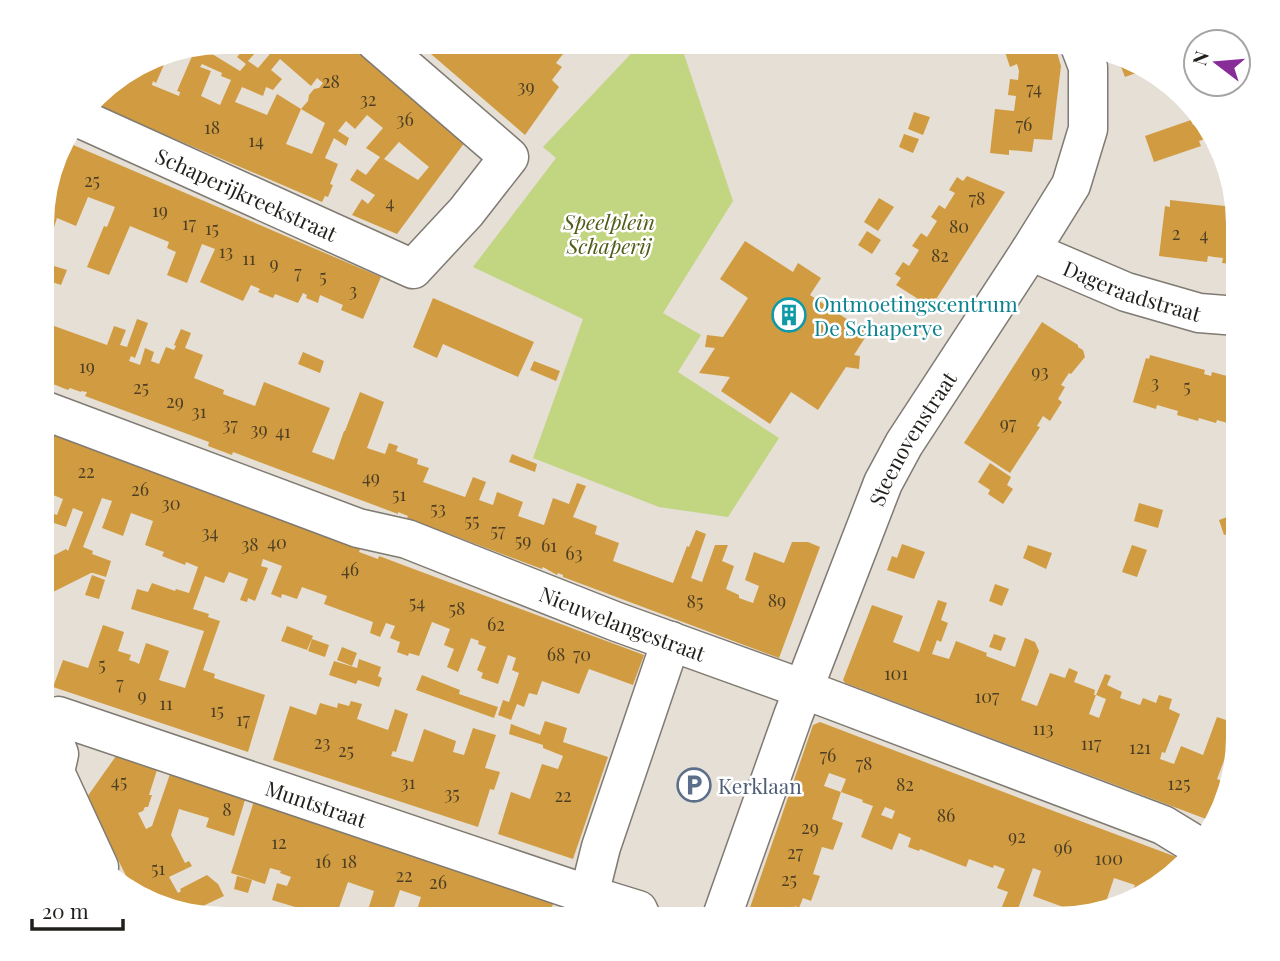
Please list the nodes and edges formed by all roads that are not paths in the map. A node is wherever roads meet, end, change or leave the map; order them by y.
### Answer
1 (390, 54) edge
2 (1084, 57) edge
3 (88, 122) edge
4 (1030, 251) junction
5 (1226, 315) edge
6 (54, 414) edge
7 (671, 641) junction
8 (803, 689) junction
9 (55, 717) edge
10 (55, 744) edge
11 (57, 764) edge
12 (63, 790) edge
13 (80, 825) edge
14 (1189, 841) edge
15 (589, 895) junction
16 (627, 906) edge
17 (725, 907) edge

1 - 3 street, Schaperijkreekstraat
2 - 4 street, Steenovenstraat
4 - 5 street, Dageraadstraat
4 - 8 street, Steenovenstraat
6 - 7 street, Nieuwelangestraat
7 - 8 street, Nieuwelangestraat
7 - 15 street
8 - 14 street, Nieuwelangestraat
8 - 17 street
9 - 15 street, Muntstraat
10 - 11 street
12 - 13 street
15 - 16 street

